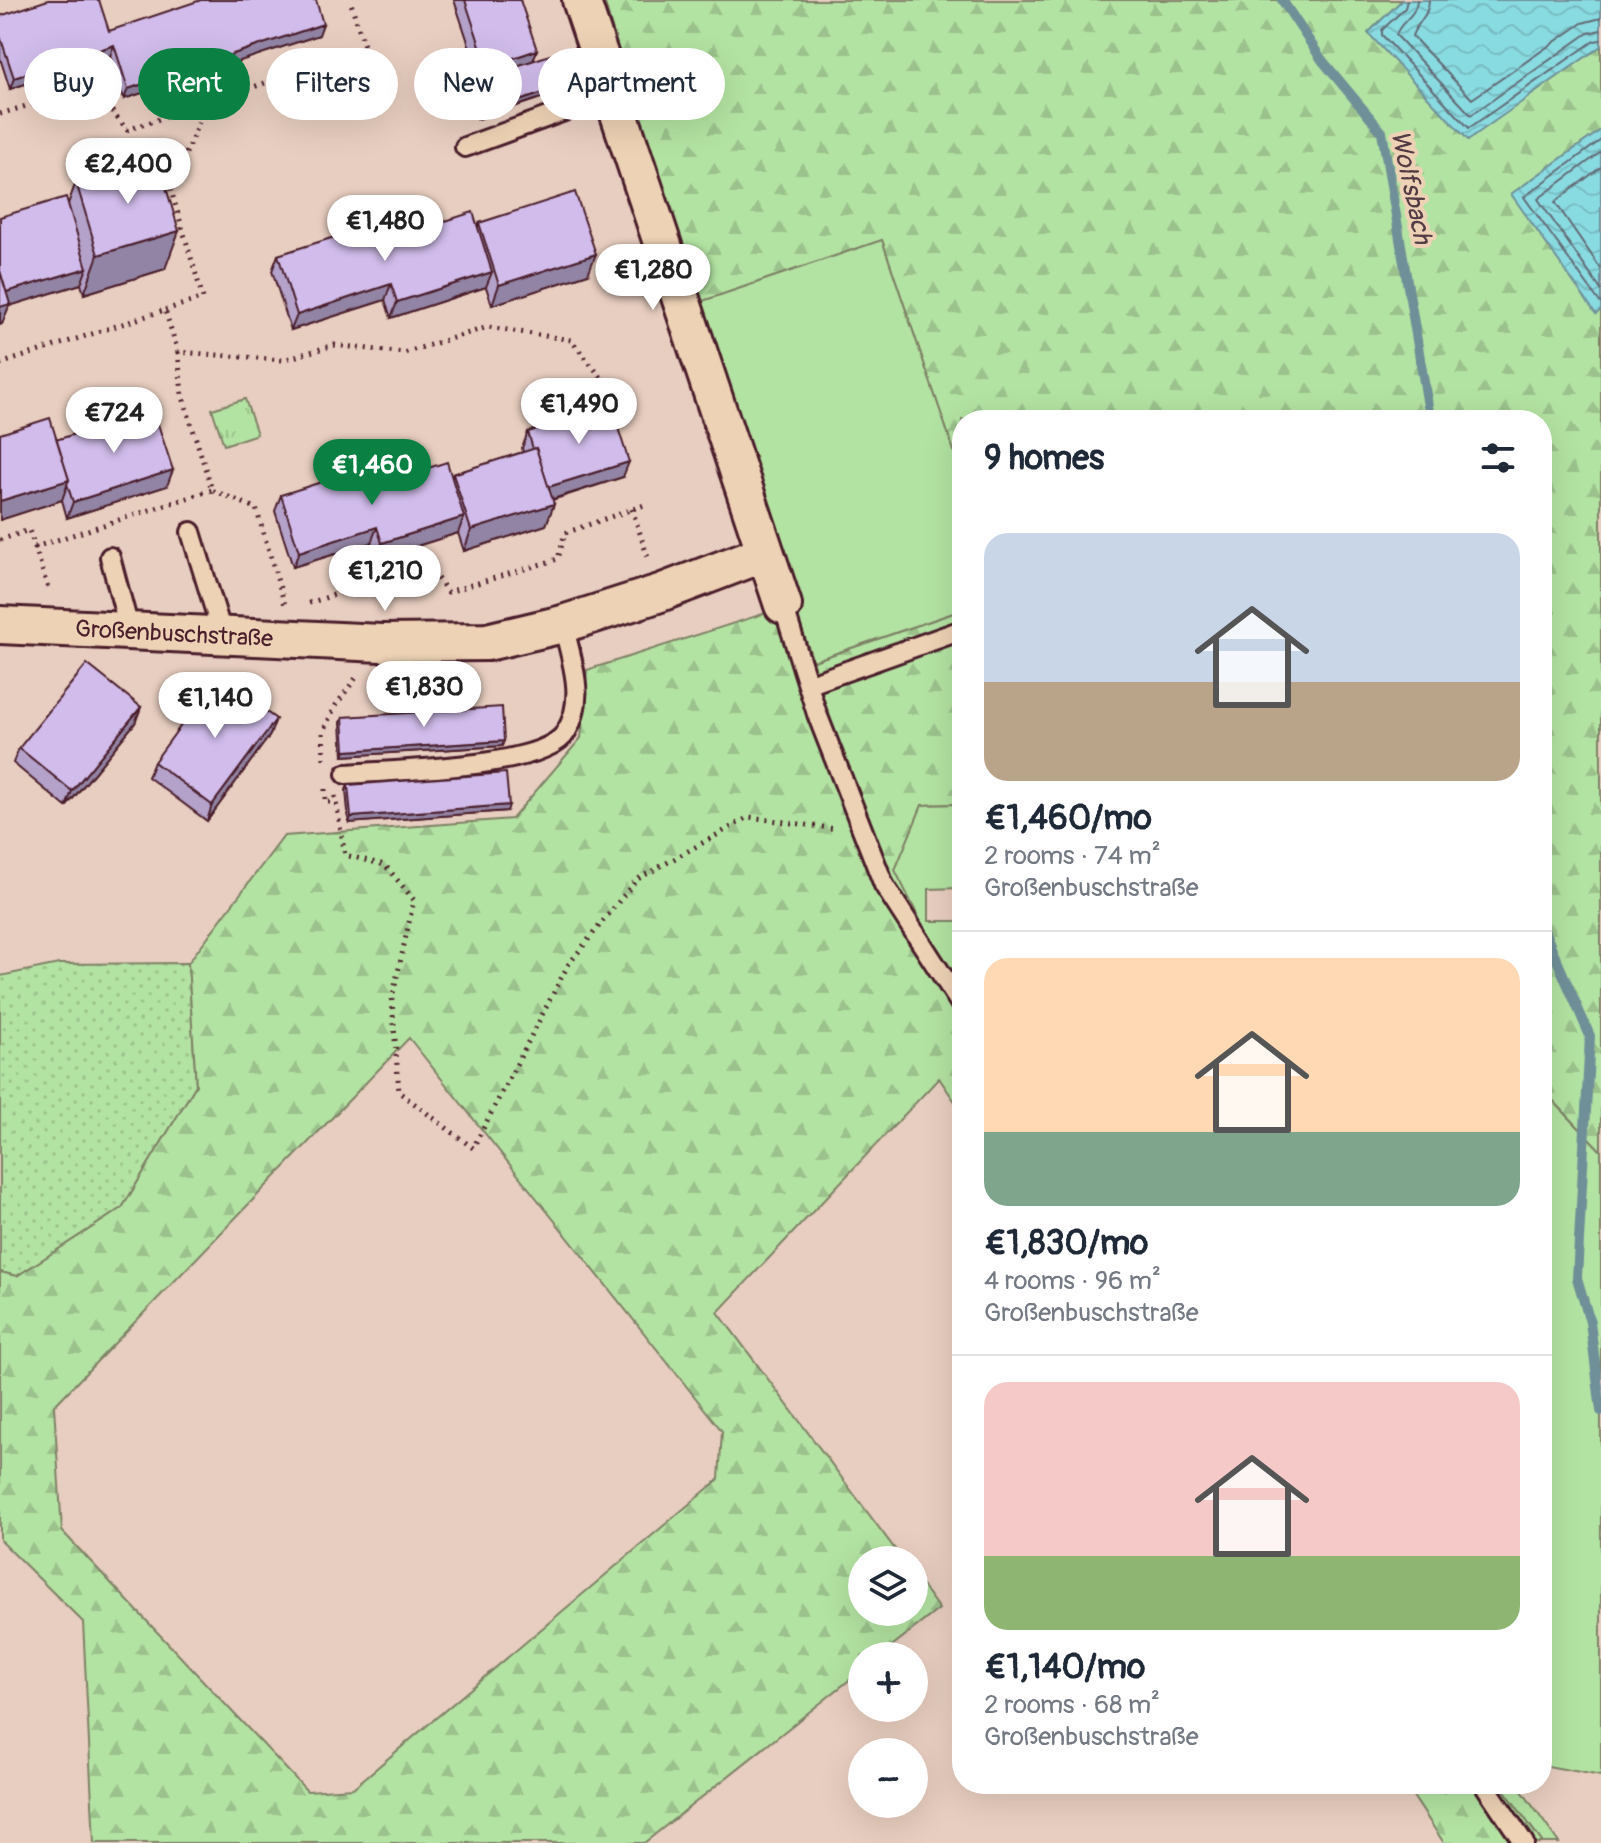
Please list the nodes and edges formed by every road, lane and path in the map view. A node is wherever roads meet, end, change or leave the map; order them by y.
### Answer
1 (350, 0) edge
2 (581, 0) edge
3 (596, 48) edge
4 (250, 88) edge
5 (0, 114) edge
6 (156, 120) edge
7 (199, 120) edge
8 (539, 120) edge
9 (620, 120) edge
10 (465, 147) dead end
11 (165, 310) junction
12 (178, 352) junction
13 (0, 364) edge
14 (609, 387) dead end
15 (212, 490) junction
16 (647, 504) dead end
17 (632, 509) junction
18 (191, 532) dead end
19 (0, 540) edge
20 (35, 547) junction
21 (765, 553) junction
22 (110, 557) dead end
23 (660, 593) junction
24 (783, 605) joint
25 (563, 624) junction
26 (0, 625) edge
27 (288, 625) junction
28 (61, 629) junction
29 (130, 632) junction
30 (952, 634) edge
31 (223, 636) junction
32 (381, 643) junction
33 (810, 684) junction
34 (324, 774) dead end
35 (346, 774) dead end
36 (325, 788) dead end
37 (861, 832) junction
38 (952, 990) edge
39 (1491, 1794) edge
40 (1524, 1843) edge

1 - 4 path
2 - 3 street
5 - 6 path
7 - 11 path
8 - 10 lane
9 - 21 street
11 - 12 path
11 - 13 path
12 - 14 path
12 - 15 path
15 - 20 path
15 - 27 path
16 - 17 path
17 - 23 path
17 - 27 path
18 - 31 lane
19 - 20 path
20 - 28 path
21 - 23 street, Großenbuschstraße
21 - 24 street
22 - 29 lane
23 - 25 street, Großenbuschstraße
24 - 33 lane
25 - 32 street, Großenbuschstraße
25 - 35 lane
26 - 28 street, Großenbuschstraße
27 - 31 street, Großenbuschstraße
27 - 32 street, Großenbuschstraße
28 - 29 street, Großenbuschstraße
29 - 31 street, Großenbuschstraße
30 - 33 lane
32 - 34 path
33 - 37 lane
36 - 37 path
37 - 38 lane
39 - 40 lane

